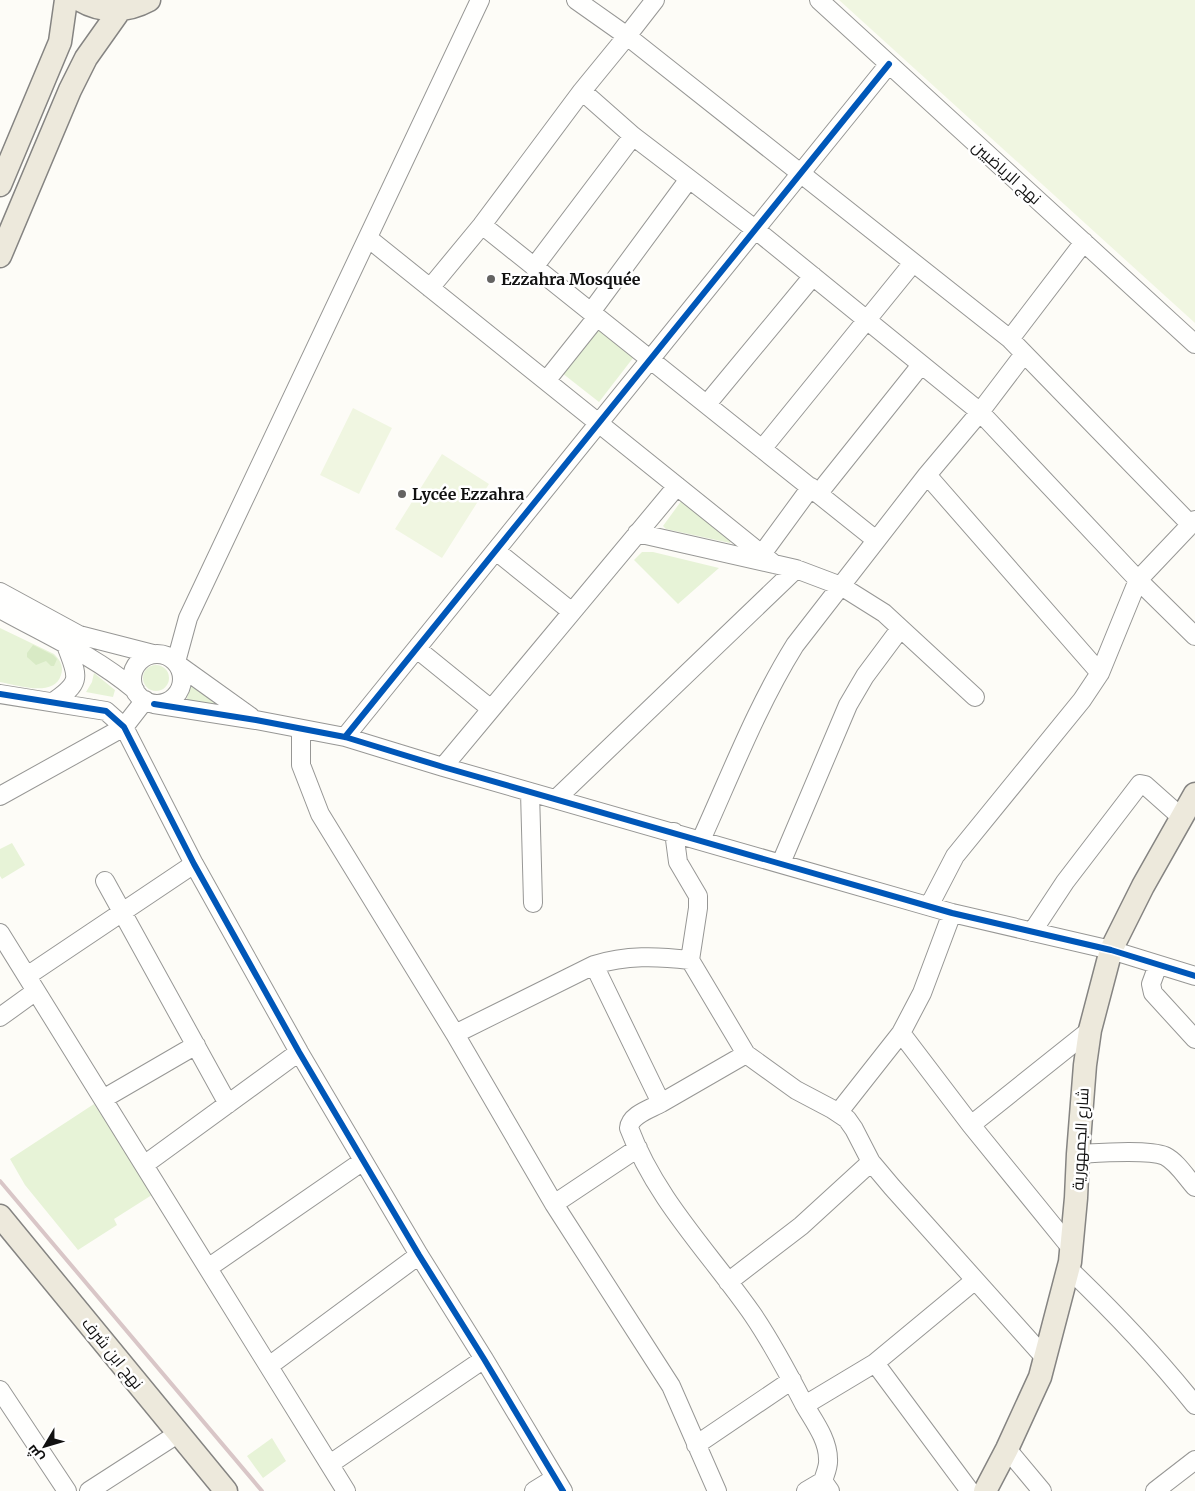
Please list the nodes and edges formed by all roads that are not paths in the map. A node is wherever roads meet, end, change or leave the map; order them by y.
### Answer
1 (66, 0) edge
2 (80, 0) edge
3 (150, 0) edge
4 (480, 0) edge
5 (576, 0) edge
6 (655, 0) edge
7 (819, 0) edge
8 (120, 10) junction
9 (628, 36) junction
10 (890, 64) junction
11 (582, 91) junction
12 (633, 136) junction
13 (801, 173) junction
14 (689, 179) junction
15 (0, 185) edge
16 (482, 225) junction
17 (756, 230) junction
18 (368, 238) junction
19 (1084, 242) junction
20 (0, 256) edge
21 (913, 263) junction
22 (534, 267) junction
23 (813, 276) junction
24 (430, 288) junction
25 (594, 314) junction
26 (868, 320) junction
27 (1010, 339) junction
28 (1195, 344) edge
29 (1024, 354) junction
30 (651, 360) junction
31 (921, 365) junction
32 (546, 381) junction
33 (707, 404) junction
34 (980, 412) junction
35 (599, 423) junction
36 (762, 449) junction
37 (926, 475) junction
38 (677, 486) junction
39 (814, 490) junction
40 (1193, 523) edge
41 (637, 533) junction
42 (876, 540) junction
43 (496, 551) junction
44 (768, 559) junction
45 (796, 569) junction
46 (1138, 580) junction
47 (841, 586) junction
48 (0, 592) edge
49 (0, 609) edge
50 (572, 612) junction
51 (188, 618) junction
52 (900, 629) junction
53 (1195, 636) edge
54 (66, 645) junction
55 (417, 649) junction
56 (155, 654) junction
57 (176, 663) junction
58 (1100, 673) junction
59 (0, 694) edge
60 (975, 697) dead end
61 (145, 698) junction
62 (53, 702) junction
63 (491, 709) junction
64 (256, 720) junction
65 (124, 727) junction
66 (301, 729) junction
67 (345, 737) junction
68 (443, 767) junction
69 (530, 792) junction
70 (1195, 794) edge
71 (0, 796) edge
72 (556, 799) junction
73 (1181, 817) junction
74 (674, 832) junction
75 (701, 840) junction
76 (781, 863) junction
77 (194, 864) junction
78 (105, 881) dead end
79 (533, 903) dead end
80 (929, 906) junction
81 (122, 912) junction
82 (952, 913) junction
83 (1032, 932) junction
84 (0, 933) edge
85 (1111, 950) junction
86 (690, 960) junction
87 (594, 965) junction
88 (1158, 965) junction
89 (27, 976) junction
90 (1195, 976) edge
91 (36, 991) junction
92 (0, 1017) edge
93 (1090, 1030) junction
94 (901, 1033) junction
95 (455, 1034) junction
96 (1195, 1039) edge
97 (196, 1045) junction
98 (299, 1052) junction
99 (746, 1054) junction
100 (104, 1099) junction
101 (661, 1103) junction
102 (228, 1104) junction
103 (838, 1113) junction
104 (970, 1125) junction
105 (638, 1148) junction
106 (1078, 1154) junction
107 (363, 1162) junction
108 (871, 1162) junction
109 (144, 1165) junction
110 (1195, 1187) edge
111 (554, 1204) junction
112 (0, 1216) edge
113 (419, 1255) junction
114 (1069, 1258) junction
115 (208, 1268) junction
116 (974, 1281) junction
117 (728, 1282) junction
118 (484, 1359) junction
119 (1046, 1359) junction
120 (875, 1363) junction
121 (269, 1366) junction
122 (792, 1380) junction
123 (0, 1390) edge
124 (1195, 1404) edge
125 (805, 1406) junction
126 (179, 1433) junction
127 (696, 1445) junction
128 (1007, 1449) junction
129 (1195, 1460) edge
130 (330, 1464) junction
131 (559, 1484) edge
132 (826, 1486) edge
133 (67, 1491) edge
134 (88, 1491) edge
135 (226, 1491) edge
136 (346, 1491) edge
137 (534, 1491) edge
138 (717, 1491) edge
139 (806, 1491) edge
140 (970, 1491) edge
141 (984, 1491) edge
142 (1042, 1491) edge
143 (1155, 1491) edge

1 - 15 main road
2 - 8 main road
3 - 8 main road
4 - 18 street
5 - 9 street
6 - 9 street
7 - 10 street, نهج الرياضيين
8 - 20 main road
9 - 11 street
9 - 13 street
10 - 13 street
10 - 19 street, نهج الرياضيين
11 - 12 street
11 - 16 street
12 - 14 street
12 - 22 street
13 - 17 street
13 - 21 street
14 - 17 street
14 - 25 street
16 - 22 street
16 - 24 street
17 - 23 street
17 - 30 street
18 - 24 street
18 - 51 street
19 - 27 street
19 - 28 street, نهج الرياضيين
21 - 26 street
21 - 27 street
22 - 25 street
23 - 26 street
23 - 33 street
24 - 32 street
25 - 30 street
25 - 32 street
26 - 31 street
26 - 36 street
27 - 29 street
29 - 34 street
29 - 40 street
30 - 33 street
30 - 35 street
31 - 34 street
31 - 39 street
32 - 35 street
33 - 36 street
34 - 37 street
34 - 46 street
35 - 38 street
35 - 43 street
36 - 39 street
37 - 42 street
37 - 58 street
38 - 41 street
38 - 44 street
39 - 42 street
39 - 44 street
40 - 46 street
41 - 44 street
41 - 50 street
42 - 47 street
43 - 50 street
43 - 55 street
44 - 45 street
45 - 47 street
45 - 72 street
46 - 53 street
46 - 58 street
47 - 52 street
47 - 75 street
48 - 56 street
49 - 54 street
50 - 63 street
51 - 56 street
51 - 57 street
52 - 60 street
52 - 76 street
54 - 61 street
54 - 62 street
55 - 63 street
55 - 67 street
56 - 57 street
56 - 61 street
57 - 61 street
57 - 64 street
58 - 80 street
59 - 62 street
61 - 64 street
61 - 65 street
62 - 65 street
63 - 68 street
64 - 66 street
65 - 71 street
65 - 77 street
66 - 67 street
66 - 95 street
67 - 68 street
68 - 69 street
69 - 72 street
69 - 79 street
70 - 73 main road, شارع الجمهورية
72 - 74 street
73 - 83 street
73 - 85 main road, شارع الجمهورية
74 - 75 street
74 - 86 street
75 - 76 street
76 - 80 street
77 - 81 street
77 - 98 street
78 - 81 street
80 - 82 street
81 - 89 street
81 - 97 street
82 - 83 street
82 - 94 street
83 - 85 street
84 - 89 street
85 - 88 street
85 - 93 main road, شارع الجمهورية
86 - 87 street
86 - 99 street
87 - 95 street
87 - 101 street
88 - 90 street
88 - 96 street
89 - 91 street
91 - 92 street
91 - 100 street
93 - 104 street
93 - 106 main road, شارع الجمهورية
94 - 103 street
94 - 104 street
95 - 111 street
97 - 100 street
97 - 102 street
98 - 102 street
98 - 107 street
99 - 101 street
99 - 103 street
100 - 109 street
101 - 105 street
102 - 109 street
103 - 108 street
104 - 114 street
105 - 111 street
105 - 117 street
106 - 110 street
106 - 114 main road, شارع الجمهورية
107 - 113 street
107 - 115 street
108 - 116 street
108 - 117 street
109 - 115 street
111 - 127 street
112 - 126 main road, نهج ابن شرف
113 - 118 street
113 - 121 street
114 - 119 main road, شارع الجمهورية
114 - 124 street
115 - 121 street
116 - 119 street
116 - 120 street
117 - 122 street
118 - 130 street
118 - 131 street
119 - 128 main road, شارع الجمهورية
120 - 125 street
120 - 140 street
121 - 130 street
122 - 125 street
122 - 127 street
123 - 133 street
125 - 132 street
126 - 134 street
126 - 135 main road, نهج ابن شرف
127 - 138 street
128 - 141 main road, شارع الجمهورية
128 - 142 street
129 - 143 street
130 - 136 street
131 - 137 street
132 - 139 street

